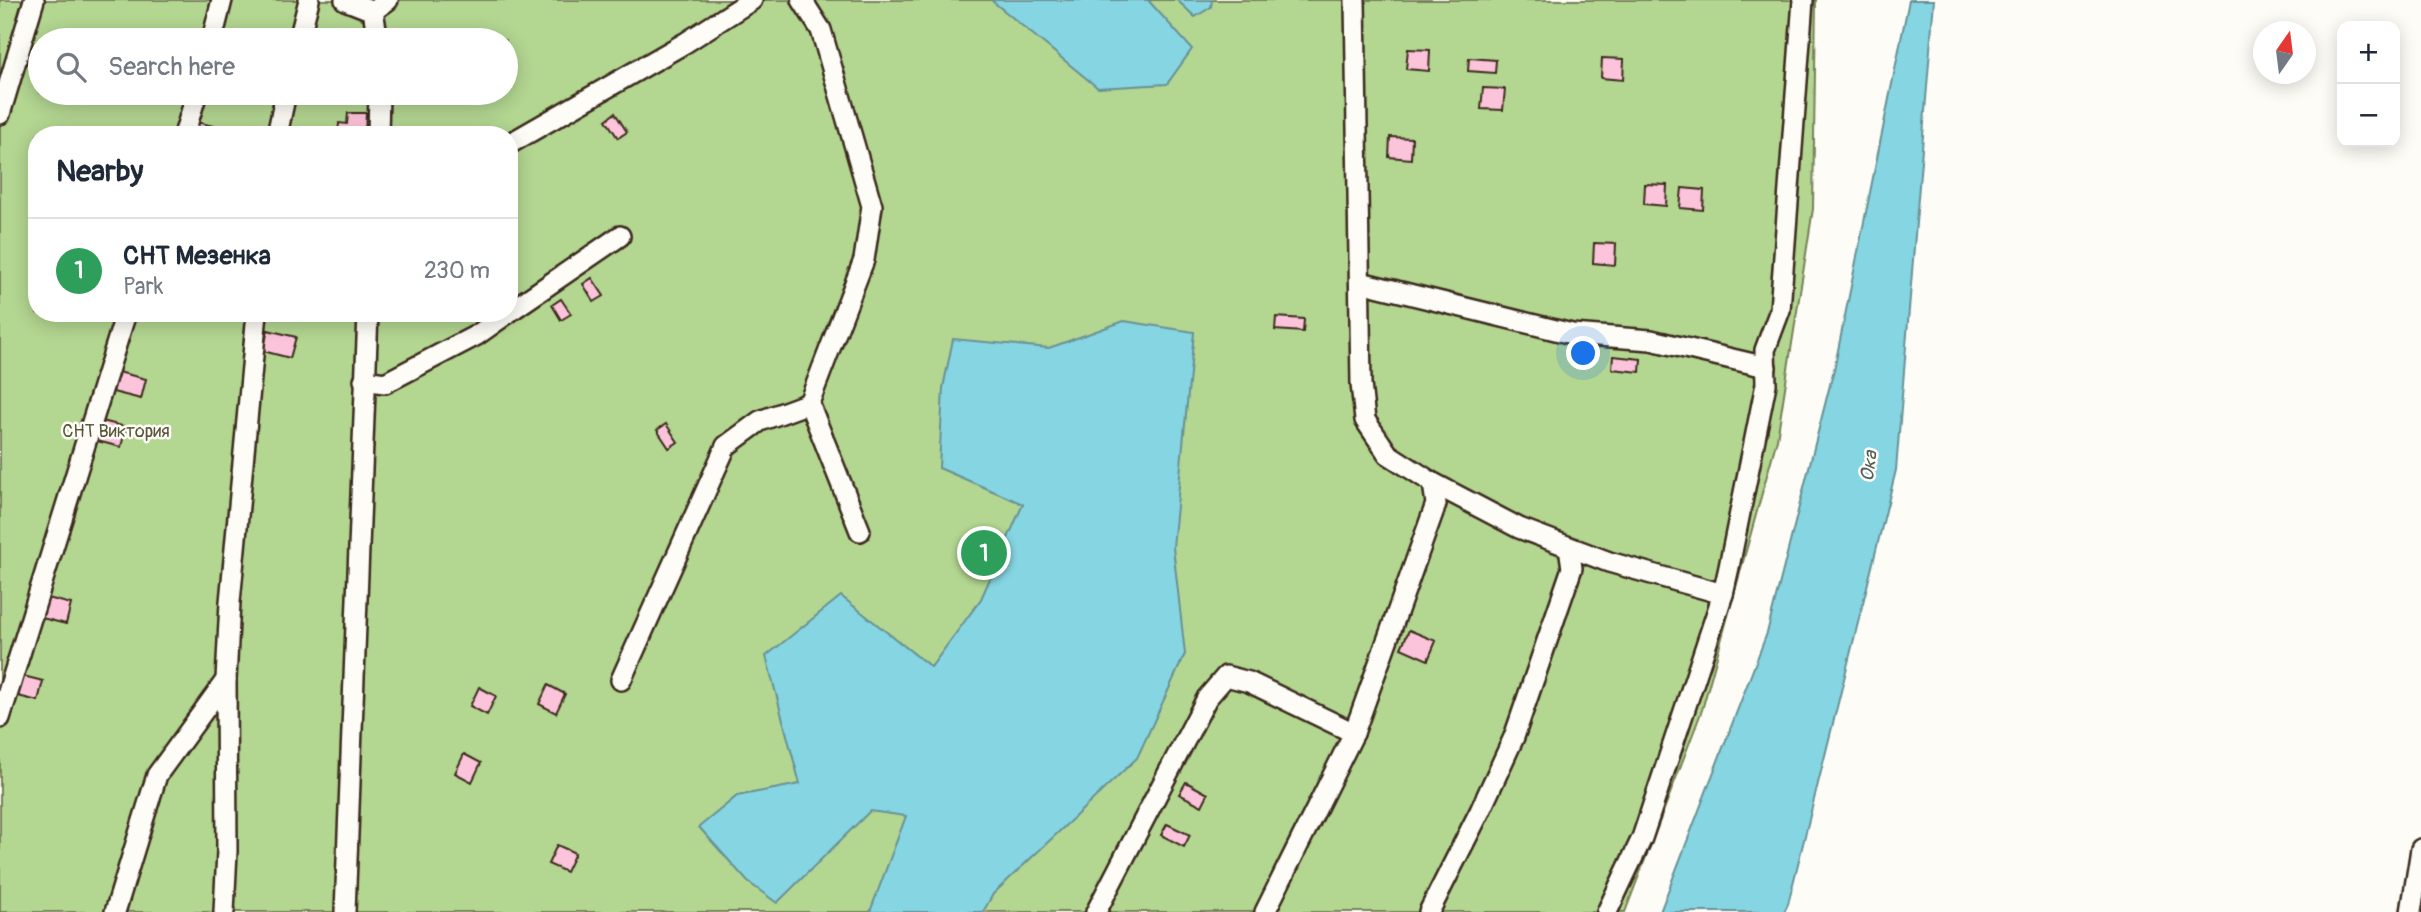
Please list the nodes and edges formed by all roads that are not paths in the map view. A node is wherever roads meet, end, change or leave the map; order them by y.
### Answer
1 (34, 0) edge
2 (222, 0) edge
3 (309, 0) edge
4 (345, 0) edge
5 (752, 0) edge
6 (802, 0) edge
7 (1355, 0) edge
8 (1803, 0) edge
9 (380, 6) edge
10 (215, 28) edge
11 (302, 28) edge
12 (379, 28) edge
13 (193, 105) edge
14 (283, 105) edge
15 (379, 105) edge
16 (0, 114) edge
17 (187, 126) edge
18 (279, 126) edge
19 (378, 126) edge
20 (518, 139) edge
21 (620, 236) dead end
22 (1360, 282) junction
23 (518, 307) edge
24 (123, 322) edge
25 (256, 322) edge
26 (367, 322) edge
27 (496, 322) edge
28 (1766, 375) junction
29 (364, 380) junction
30 (809, 403) junction
31 (1433, 483) junction
32 (860, 531) dead end
33 (1569, 547) junction
34 (1723, 594) junction
35 (226, 680) junction
36 (621, 680) dead end
37 (0, 718) edge
38 (1354, 733) junction
39 (2421, 849) edge
40 (115, 912) edge
41 (223, 912) edge
42 (345, 912) edge
43 (1096, 912) edge
44 (1265, 912) edge
45 (1429, 912) edge
46 (1607, 912) edge
47 (2411, 912) edge

1 - 16 street
2 - 10 street
3 - 11 street
4 - 9 street
5 - 20 street
6 - 30 street
7 - 22 street
8 - 28 street
9 - 12 street
13 - 17 street
14 - 18 street
15 - 19 street
21 - 23 street
22 - 28 street
22 - 31 street
24 - 37 street
25 - 35 street
26 - 29 street
27 - 29 street
28 - 34 street
29 - 42 street
30 - 32 street
30 - 36 street
31 - 33 street
31 - 38 street
33 - 34 street
33 - 45 street
34 - 46 street
35 - 40 street
35 - 41 street
38 - 43 street
38 - 44 street
39 - 47 street

